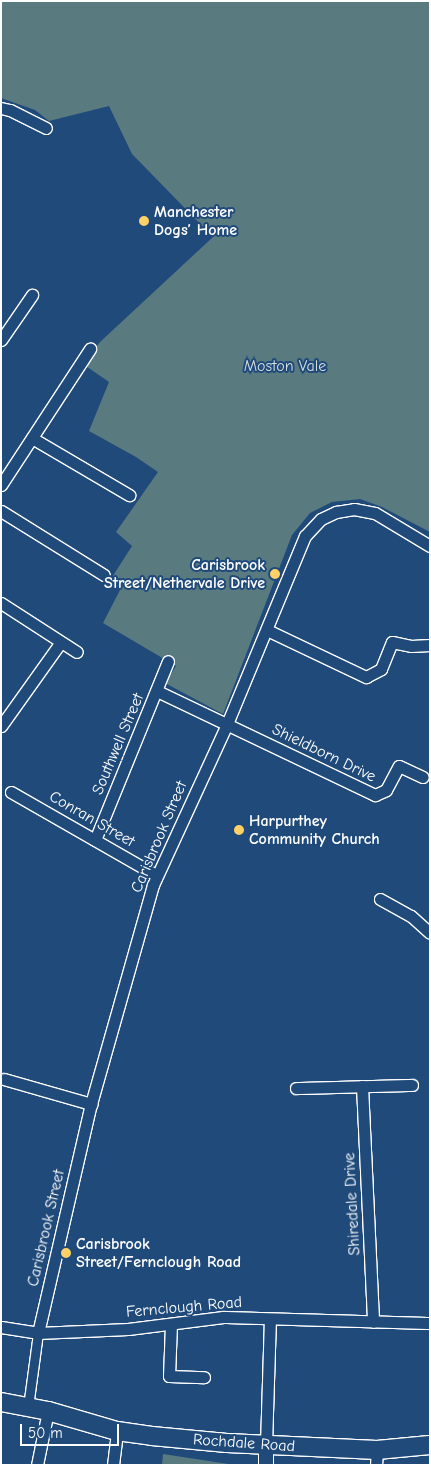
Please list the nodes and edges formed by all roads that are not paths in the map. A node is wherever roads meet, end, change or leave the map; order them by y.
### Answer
1 (1, 108) edge
2 (46, 128) dead end
3 (32, 295) dead end
4 (1, 340) edge
5 (90, 349) dead end
6 (32, 438) junction
7 (1, 485) edge
8 (129, 495) dead end
9 (1, 511) edge
10 (430, 546) edge
11 (104, 575) dead end
12 (1, 604) edge
13 (267, 630) junction
14 (61, 642) junction
15 (430, 646) edge
16 (77, 652) dead end
17 (168, 661) dead end
18 (158, 691) junction
19 (227, 724) junction
20 (1, 726) edge
21 (423, 777) dead end
22 (11, 792) dead end
23 (95, 840) junction
24 (156, 875) junction
25 (380, 899) dead end
26 (430, 933) edge
27 (4, 1079) dead end
28 (412, 1084) dead end
29 (362, 1086) junction
30 (296, 1088) dead end
31 (91, 1104) junction
32 (270, 1319) junction
33 (373, 1322) junction
34 (430, 1322) edge
35 (171, 1324) junction
36 (1, 1327) edge
37 (38, 1333) junction
38 (204, 1377) dead end
39 (1, 1402) edge
40 (28, 1408) junction
41 (48, 1411) junction
42 (117, 1431) junction
43 (266, 1445) junction
44 (430, 1445) edge
45 (377, 1457) edge
46 (37, 1465) edge
47 (114, 1465) edge
48 (266, 1465) edge

1 - 2 street
3 - 4 street
5 - 6 street
6 - 7 street
6 - 8 street
9 - 11 street
10 - 13 street, Carisbrook Street
12 - 14 street
13 - 15 street
13 - 19 street, Carisbrook Street
14 - 16 street
14 - 20 street
17 - 18 street, Southwell Street
18 - 19 street
18 - 23 street, Southwell Street
19 - 21 street, Shieldborn Drive
19 - 24 street, Carisbrook Street
22 - 23 street, Conran Street
23 - 24 street, Conran Street
24 - 31 street, Carisbrook Street
25 - 26 street
27 - 31 street
28 - 29 street
29 - 30 street
29 - 33 street, Shiredale Drive
31 - 37 street, Carisbrook Street
32 - 33 street, Fernclough Road
32 - 35 street, Fernclough Road
32 - 43 street
33 - 34 street, Fernclough Road
35 - 37 street, Fernclough Road
35 - 38 street
36 - 37 street, Fernclough Road
37 - 40 street
39 - 40 main road, Rochdale Road
40 - 41 main road, Rochdale Road
41 - 42 main road, Rochdale Road
41 - 46 street
42 - 43 main road, Rochdale Road
42 - 47 street
43 - 45 main road, Rochdale Road
43 - 48 street
44 - 45 main road, Rochdale Road

